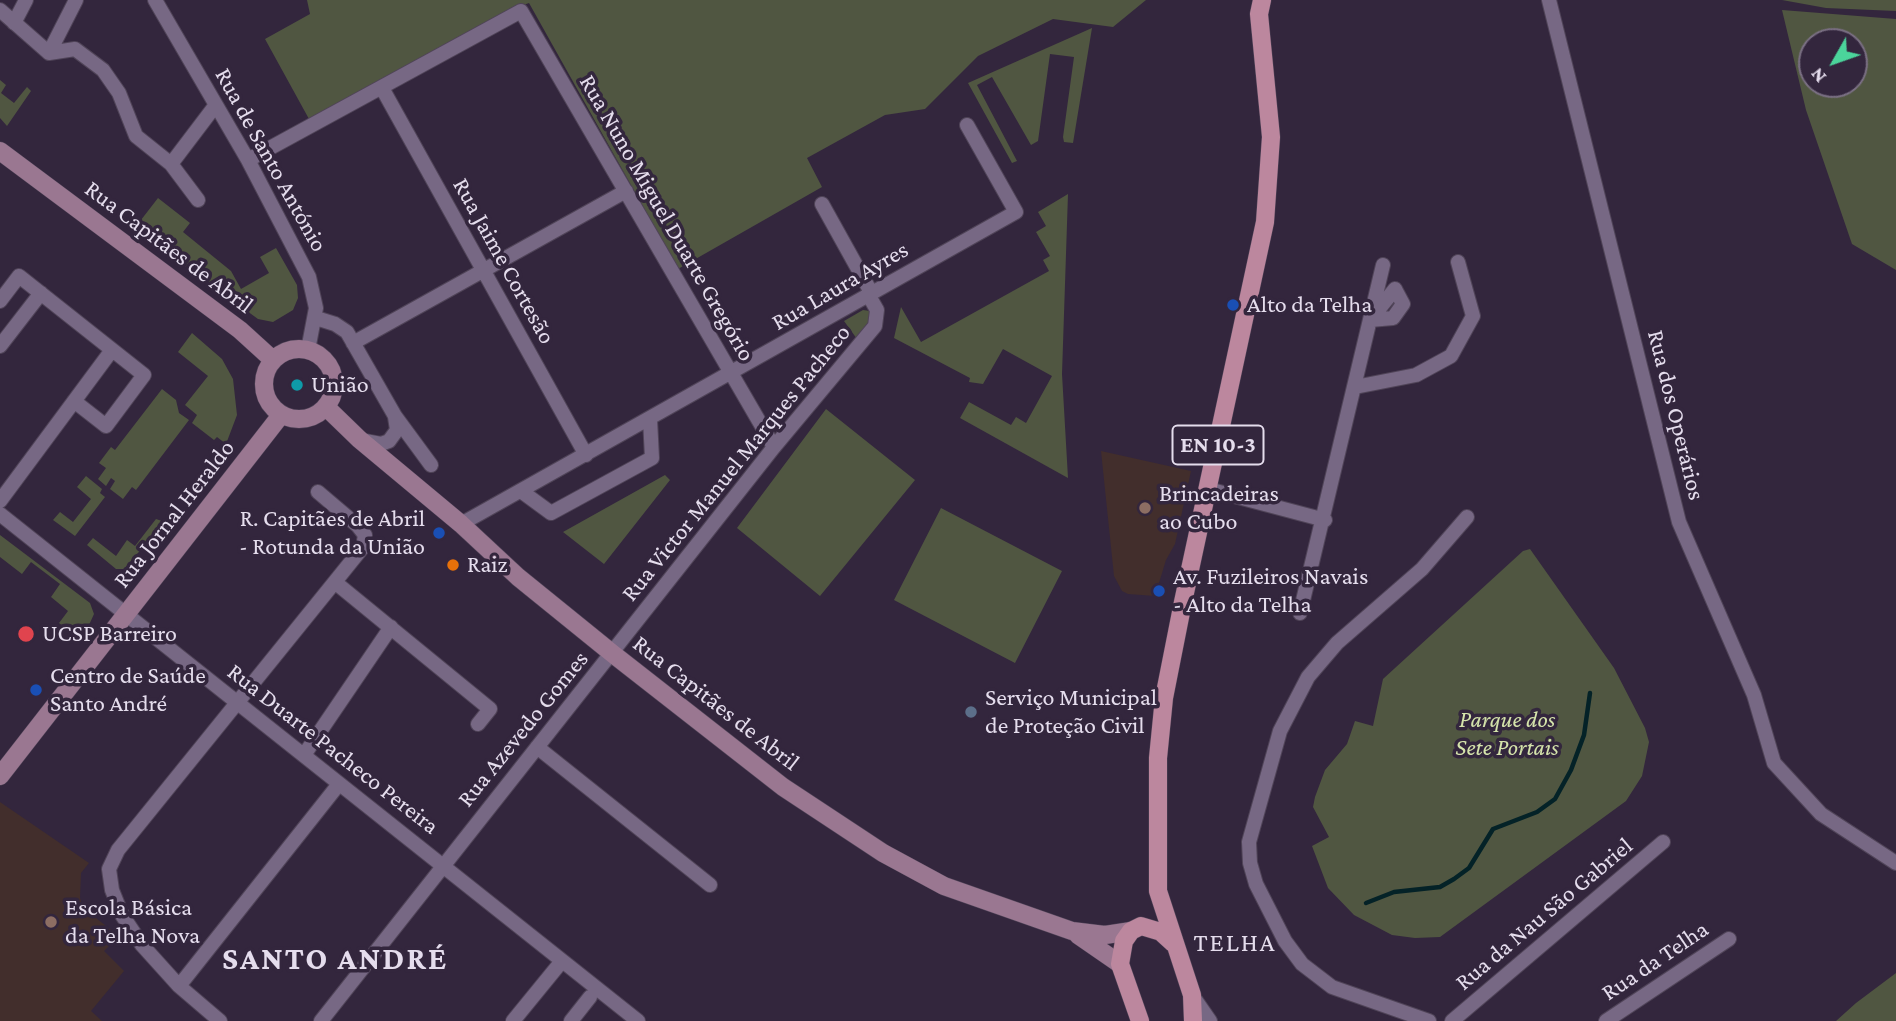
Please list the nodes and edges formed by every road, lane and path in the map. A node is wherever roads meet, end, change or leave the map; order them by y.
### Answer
1 (26, 0) edge
2 (76, 0) edge
3 (155, 0) edge
4 (1262, 0) edge
5 (1549, 0) edge
6 (0, 10) edge
7 (14, 23) junction
8 (49, 53) junction
9 (382, 88) junction
10 (215, 106) junction
11 (967, 125) dead end
12 (0, 138) edge
13 (0, 151) edge
14 (248, 160) junction
15 (171, 163) junction
16 (34, 176) junction
17 (626, 191) junction
18 (198, 200) dead end
19 (822, 204) dead end
20 (1458, 262) dead end
21 (1383, 265) dead end
22 (484, 272) junction
23 (41, 293) junction
24 (871, 295) junction
25 (0, 301) edge
26 (316, 318) junction
27 (353, 343) junction
28 (0, 346) edge
29 (112, 350) junction
30 (308, 350) junction
31 (273, 360) junction
32 (730, 374) junction
33 (1355, 387) junction
34 (74, 401) junction
35 (326, 407) junction
36 (281, 415) junction
37 (395, 416) junction
38 (650, 419) junction
39 (359, 439) junction
40 (774, 447) junction
41 (586, 455) junction
42 (430, 465) dead end
43 (1208, 489) junction
44 (521, 491) junction
45 (318, 492) dead end
46 (0, 501) edge
47 (0, 514) edge
48 (1467, 517) dead end
49 (1325, 520) junction
50 (461, 524) junction
51 (335, 583) junction
52 (1300, 613) dead end
53 (126, 615) junction
54 (391, 627) junction
55 (613, 654) junction
56 (237, 702) junction
57 (478, 724) dead end
58 (537, 747) junction
59 (304, 755) junction
60 (0, 776) edge
61 (339, 784) junction
62 (1663, 842) dead end
63 (1896, 863) edge
64 (443, 865) junction
65 (710, 885) dead end
66 (1158, 891) junction
67 (1136, 928) junction
68 (1072, 931) junction
69 (1729, 939) dead end
70 (1173, 943) junction
71 (562, 961) junction
72 (1120, 964) junction
73 (179, 986) junction
74 (1192, 995) junction
75 (590, 997) dead end
76 (220, 1021) edge
77 (321, 1021) edge
78 (513, 1021) edge
79 (571, 1021) edge
80 (638, 1021) edge
81 (1140, 1021) edge
82 (1193, 1021) edge
83 (1210, 1021) edge
84 (1427, 1021) edge
85 (1453, 1021) edge
86 (1606, 1021) edge

1 - 7 street
2 - 8 street
3 - 10 street, Rua de Santo António
4 - 43 main road, EN 10-3
5 - 63 street, Rua dos Operários
6 - 7 street
7 - 8 street
8 - 15 street
9 - 14 street
9 - 17 street, Rua Nuno Miguel Duarte Gregório
9 - 22 street, Rua Jaime Cortesão
10 - 14 street, Rua de Santo António
10 - 15 street
11 - 24 street, Rua Laura Ayres
12 - 16 main road, Rua Capitães de Abril
13 - 16 main road, Rua Capitães de Abril
14 - 26 street, Rua de Santo António
15 - 18 street
16 - 31 main road, Rua Capitães de Abril
17 - 22 street
17 - 32 street, Rua Nuno Miguel Duarte Gregório
19 - 24 street
20 - 33 street
21 - 33 street
22 - 27 street
22 - 41 street, Rua Jaime Cortesão
23 - 25 street
23 - 28 street
23 - 29 street
24 - 32 street, Rua Laura Ayres
24 - 40 street, Rua Victor Manuel Marques Pacheco
26 - 27 street
26 - 30 street, Rua de Santo António
27 - 37 street
29 - 34 street
29 - 34 street
30 - 31 main road
30 - 35 main road
31 - 36 main road
32 - 38 street, Rua Laura Ayres
32 - 40 street, Rua Nuno Miguel Duarte Gregório
33 - 49 street
34 - 46 street
35 - 36 main road
35 - 39 main road, Rua Capitães de Abril
36 - 53 main road, Rua Jornal Heraldo
37 - 39 street
37 - 42 street
38 - 41 street, Rua Laura Ayres
38 - 44 street
39 - 50 main road, Rua Capitães de Abril
40 - 55 street, Rua Victor Manuel Marques Pacheco
41 - 44 street, Rua Laura Ayres
43 - 49 street
43 - 66 main road, EN 10-3
44 - 50 street, Rua Laura Ayres
45 - 51 street
47 - 53 street, Rua Duarte Pacheco Pereira
48 - 84 street
49 - 52 street
50 - 55 main road, Rua Capitães de Abril
51 - 54 street
51 - 56 street
53 - 56 street, Rua Duarte Pacheco Pereira
53 - 60 main road, Rua Jornal Heraldo
54 - 57 street
54 - 59 street
55 - 58 street, Rua Azevedo Gomes
55 - 68 main road, Rua Capitães de Abril
56 - 59 street, Rua Duarte Pacheco Pereira
56 - 73 street
58 - 64 street, Rua Azevedo Gomes
58 - 65 street
59 - 61 street, Rua Duarte Pacheco Pereira
61 - 64 street, Rua Duarte Pacheco Pereira
61 - 73 street
62 - 85 street, Rua da Nau São Gabriel
64 - 71 street, Rua Duarte Pacheco Pereira
64 - 77 street, Rua Azevedo Gomes
66 - 67 main road, EN 10-3
66 - 70 main road, EN 10-3
67 - 68 main road, Rua Capitães de Abril
67 - 70 main road
67 - 72 main road, EN 10-3
68 - 72 main road
69 - 86 street, Rua da Telha
70 - 74 main road, EN 10-3
71 - 78 street
71 - 80 street, Rua Duarte Pacheco Pereira
72 - 81 main road
73 - 76 street
74 - 82 main road, EN 10-3
74 - 83 street
75 - 79 street

